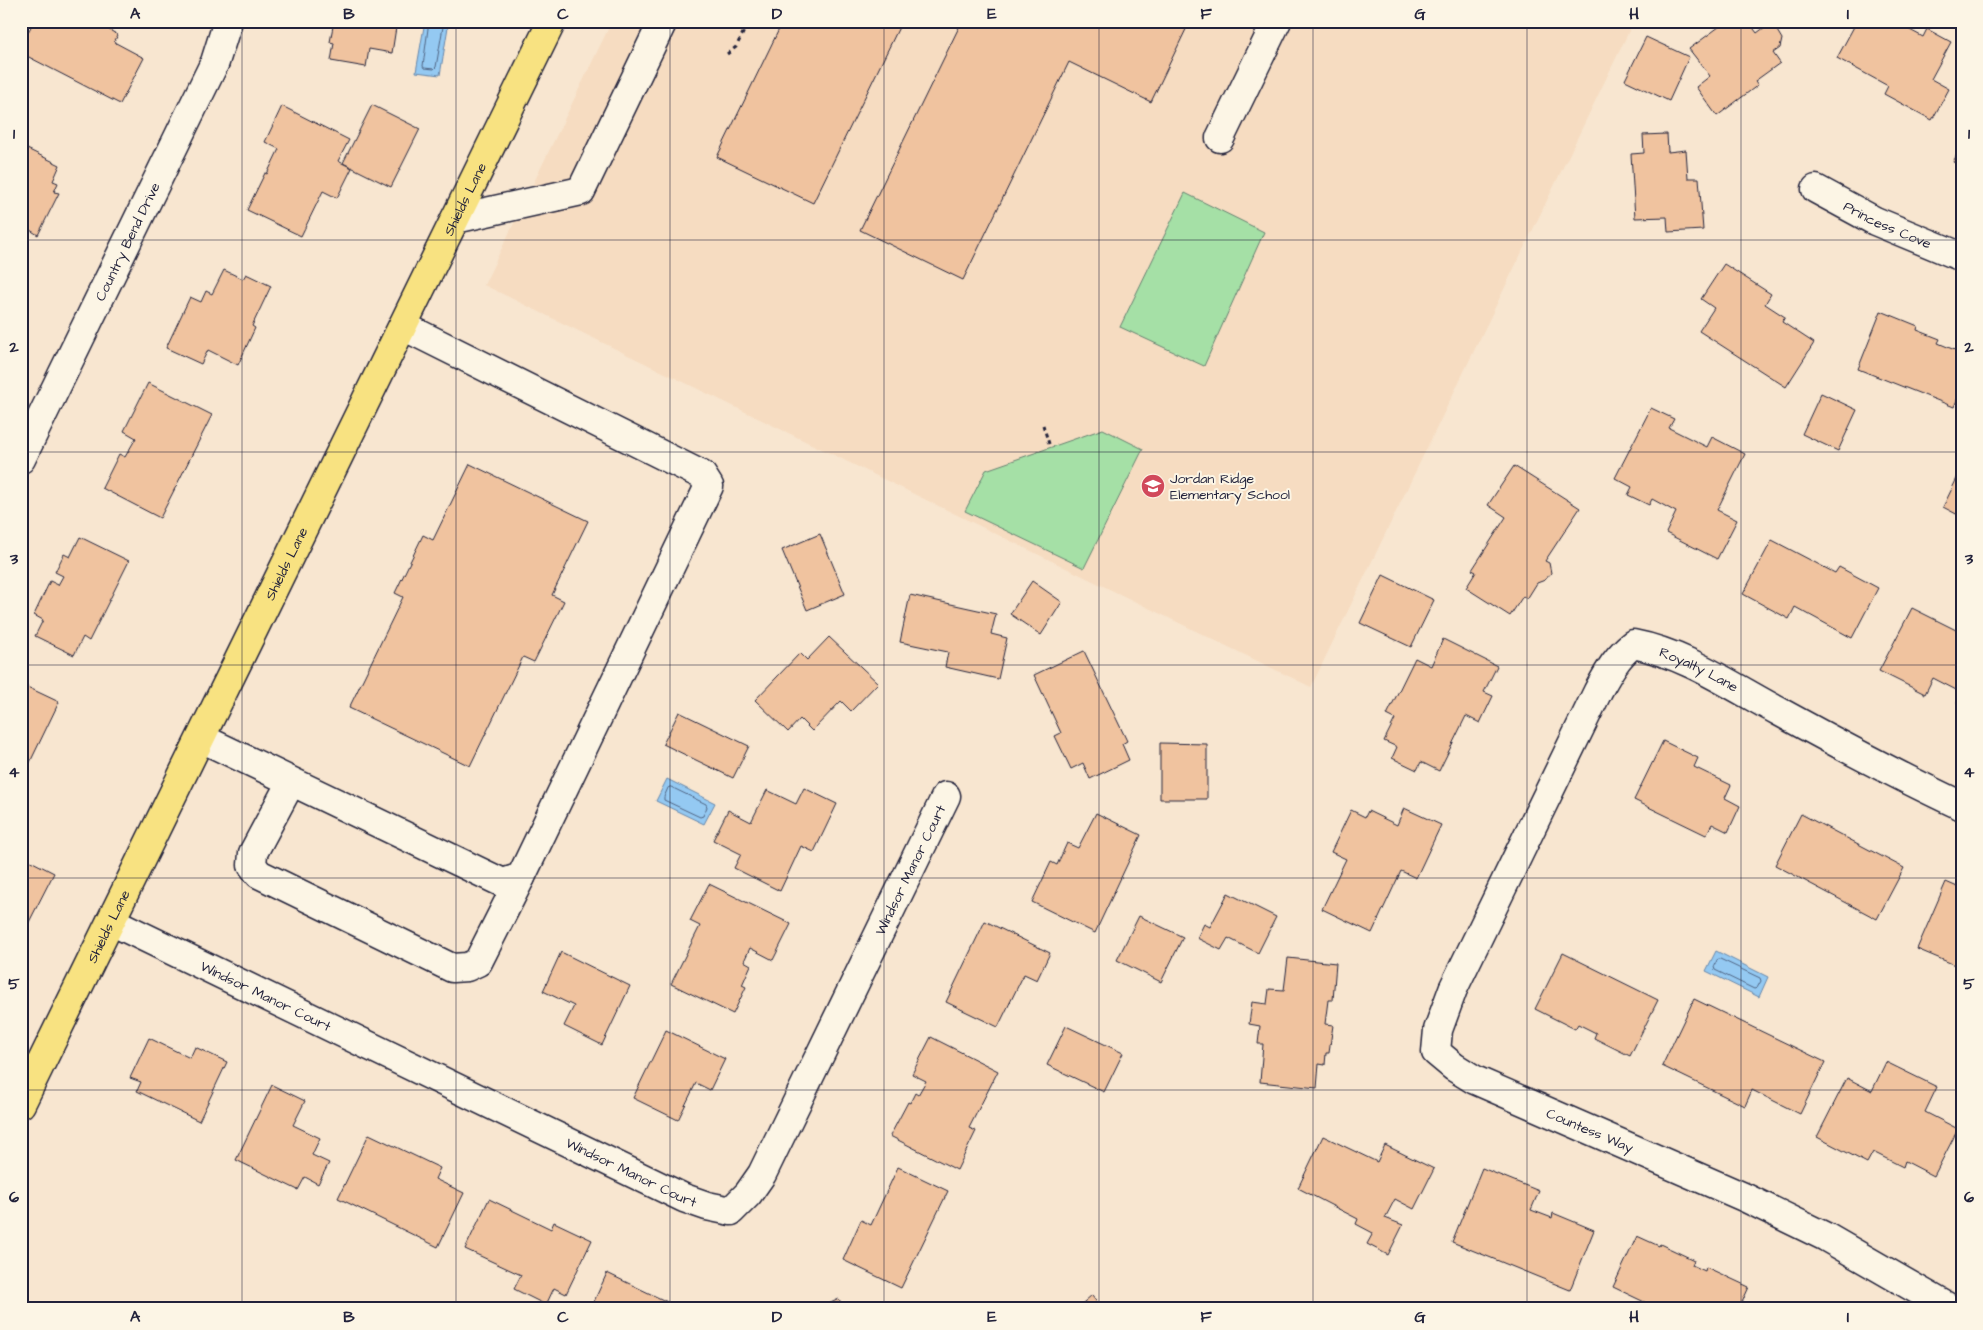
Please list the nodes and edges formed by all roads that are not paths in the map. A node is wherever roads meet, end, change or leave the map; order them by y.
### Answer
1 (228, 21) edge
2 (552, 21) edge
3 (663, 21) edge
4 (1277, 21) edge
5 (1220, 138) dead end
6 (1816, 189) dead end
7 (455, 219) junction
8 (1962, 257) edge
9 (402, 326) junction
10 (21, 459) edge
11 (201, 738) junction
12 (291, 782) junction
13 (946, 796) dead end
14 (1962, 806) edge
15 (1525, 841) joint
16 (521, 877) junction
17 (111, 921) junction
18 (21, 1104) edge
19 (1951, 1309) edge

1 - 10 street, Country Bend Drive
2 - 7 main road, Shields Lane
3 - 7 street
4 - 5 street
6 - 8 street, Princess Cove
7 - 9 main road, Shields Lane
9 - 11 main road, Shields Lane
9 - 16 street
11 - 12 street
11 - 17 main road, Shields Lane
12 - 16 street
12 - 16 street
13 - 17 street, Windsor Manor Court
14 - 15 street, Royalty Lane
15 - 19 street, Countess Way
17 - 18 main road, Shields Lane

